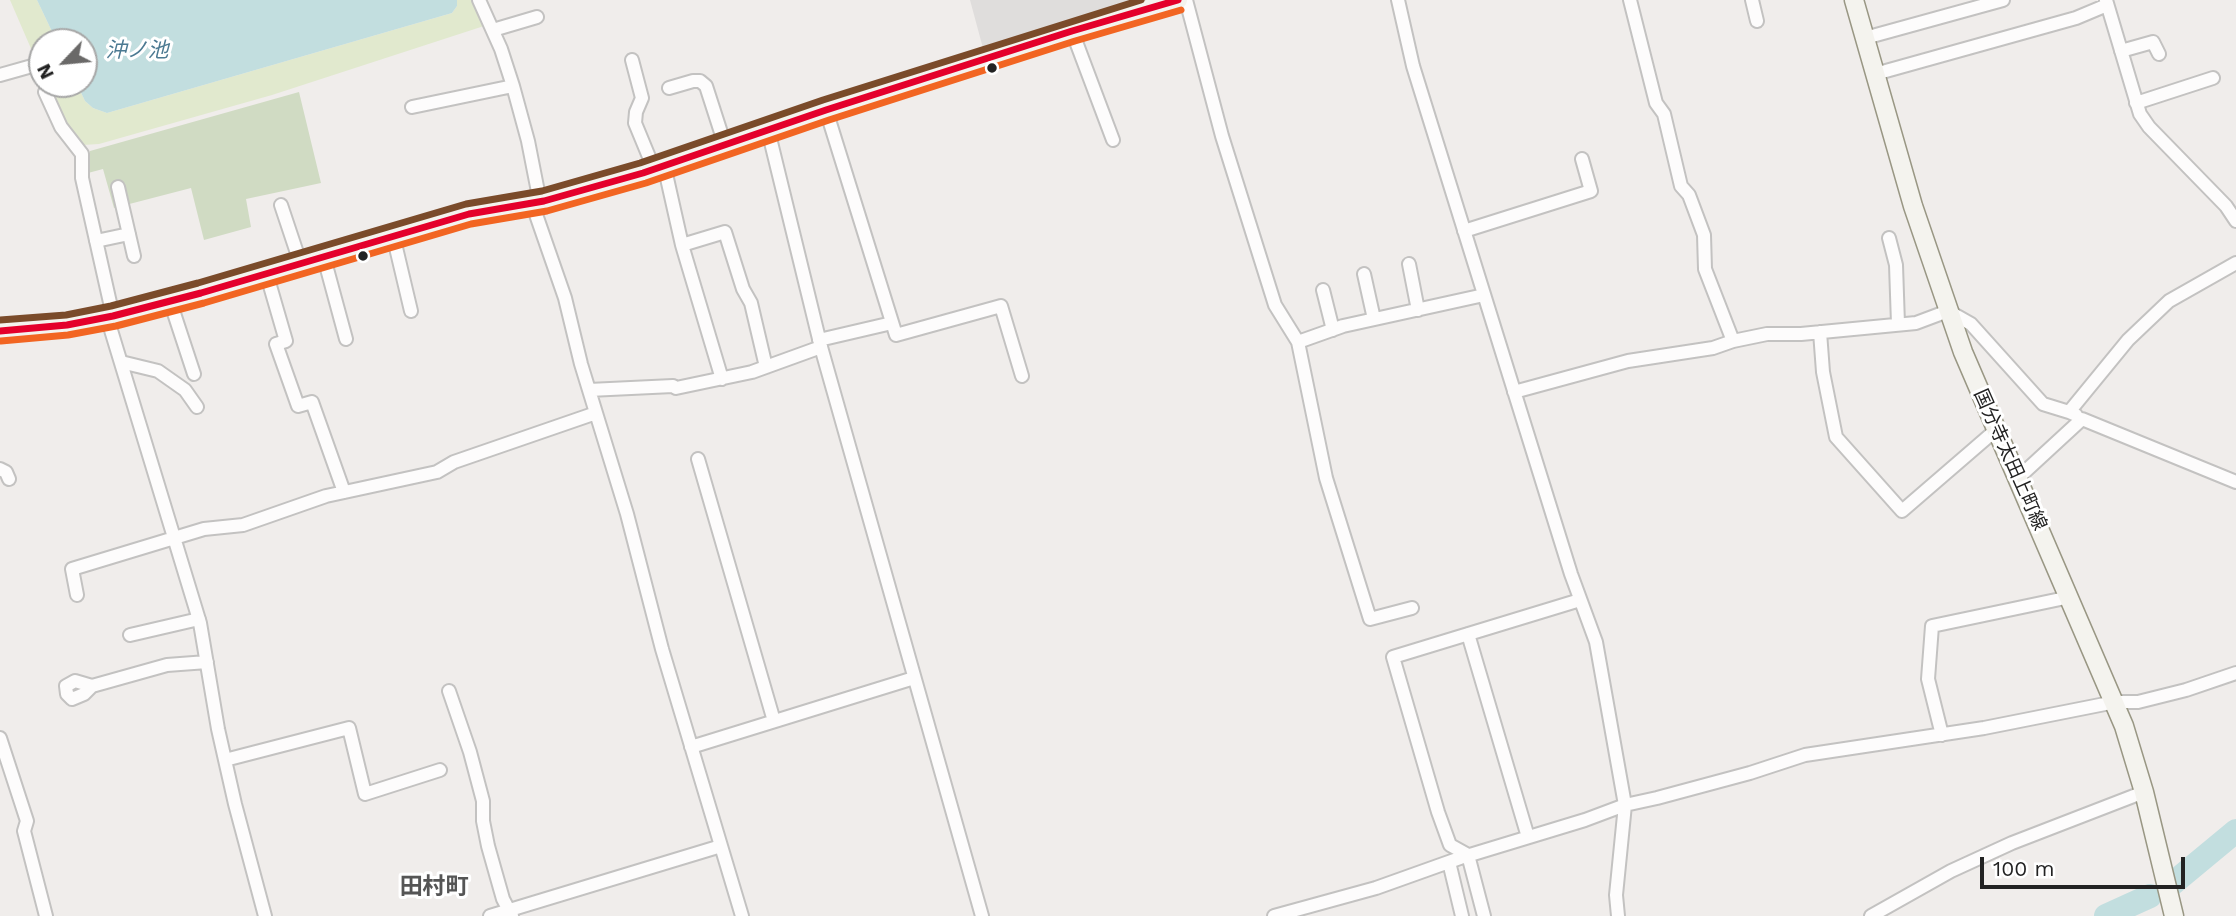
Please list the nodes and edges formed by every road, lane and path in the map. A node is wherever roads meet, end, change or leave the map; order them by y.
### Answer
1 (479, 0) edge
2 (1178, 0) edge
3 (1186, 0) edge
4 (1398, 0) edge
5 (1630, 0) edge
6 (1752, 0) edge
7 (1854, 0) edge
8 (2003, 0) edge
9 (2106, 2) edge
10 (537, 17) dead end
11 (1757, 21) dead end
12 (493, 30) junction
13 (1072, 31) junction
14 (1865, 37) junction
15 (2121, 51) junction
16 (2159, 54) dead end
17 (632, 60) dead end
18 (28, 67) edge
19 (1875, 74) junction
20 (0, 75) edge
21 (2213, 78) dead end
22 (513, 86) junction
23 (669, 88) dead end
24 (48, 98) edge
25 (2136, 103) junction
26 (412, 107) dead end
27 (826, 110) junction
28 (768, 130) junction
29 (1113, 141) dead end
30 (725, 145) junction
31 (1582, 159) dead end
32 (659, 167) junction
33 (118, 187) dead end
34 (536, 202) junction
35 (281, 205) dead end
36 (2236, 221) edge
37 (1464, 231) junction
38 (129, 234) junction
39 (393, 235) junction
40 (1889, 238) dead end
41 (96, 241) junction
42 (682, 245) junction
43 (323, 254) junction
44 (134, 256) dead end
45 (300, 262) junction
46 (2236, 263) edge
47 (1409, 264) dead end
48 (266, 272) junction
49 (1364, 274) dead end
50 (1323, 290) dead end
51 (1484, 295) junction
52 (170, 301) junction
53 (1418, 310) junction
54 (411, 311) dead end
55 (1948, 311) junction
56 (110, 317) junction
57 (1374, 319) junction
58 (892, 323) junction
59 (1898, 324) junction
60 (1333, 330) junction
61 (0, 331) edge
62 (1821, 332) junction
63 (346, 339) dead end
64 (1733, 341) junction
65 (1298, 342) junction
66 (820, 343) junction
67 (121, 362) junction
68 (765, 367) junction
69 (194, 374) dead end
70 (1022, 376) dead end
71 (722, 379) junction
72 (589, 390) junction
73 (1514, 392) junction
74 (197, 407) dead end
75 (2069, 412) junction
76 (596, 413) junction
77 (2082, 419) junction
78 (1997, 429) junction
79 (698, 459) dead end
80 (0, 469) edge
81 (2018, 478) junction
82 (9, 479) dead end
83 (2236, 482) edge
84 (344, 492) junction
85 (175, 538) junction
86 (77, 595) dead end
87 (2070, 597) junction
88 (1580, 600) junction
89 (1412, 608) dead end
90 (199, 619) junction
91 (1468, 634) junction
92 (130, 635) dead end
93 (207, 663) junction
94 (2236, 673) edge
95 (914, 678) junction
96 (92, 687) dead end
97 (449, 691) dead end
98 (2115, 702) junction
99 (774, 721) junction
100 (1942, 736) junction
101 (0, 738) edge
102 (691, 747) junction
103 (225, 760) junction
104 (440, 770) dead end
105 (2144, 792) junction
106 (1625, 805) junction
107 (1528, 837) junction
108 (721, 846) junction
109 (1468, 855) junction
110 (1448, 862) junction
111 (512, 913) edge
112 (46, 916) edge
113 (265, 916) edge
114 (490, 916) edge
115 (742, 916) edge
116 (982, 916) edge
117 (1274, 916) edge
118 (1462, 916) edge
119 (1484, 916) edge
120 (1618, 916) edge
121 (1871, 916) edge
122 (2174, 916) edge

1 - 12 street
2 - 13 main road
3 - 65 street
4 - 37 street
5 - 64 street
6 - 11 street
7 - 14 main road, 国分寺太田上町線
8 - 14 street
9 - 15 street
9 - 19 street
10 - 12 street
12 - 22 street
13 - 27 main road
13 - 29 street
14 - 19 main road, 国分寺太田上町線
15 - 16 street
15 - 25 street
17 - 32 street
18 - 20 street
19 - 55 main road, 国分寺太田上町線
21 - 25 street
22 - 26 street
22 - 34 street
23 - 30 street
24 - 41 street
25 - 36 street
27 - 28 main road
27 - 58 street
28 - 30 main road
28 - 66 street
30 - 32 main road
31 - 37 street
32 - 34 main road
32 - 42 street
33 - 38 street
34 - 39 main road
34 - 72 street
35 - 45 street
37 - 51 street
38 - 41 street
38 - 44 street
39 - 43 main road
39 - 54 street
40 - 59 street
41 - 56 street
42 - 68 street
42 - 71 street
43 - 45 main road
43 - 63 street
45 - 48 main road
46 - 75 street
47 - 53 street
48 - 52 main road
48 - 84 street
49 - 57 street
50 - 60 street
51 - 53 street
51 - 73 street
52 - 56 main road
52 - 69 street
53 - 57 street
55 - 59 street
55 - 75 street
55 - 78 main road, 国分寺太田上町線
56 - 61 main road
56 - 67 street
57 - 60 street
58 - 66 street
58 - 70 street
59 - 62 street
60 - 65 street
62 - 64 street
62 - 78 street
64 - 73 street
65 - 89 street
66 - 68 street
66 - 95 street
67 - 74 street
67 - 85 street
68 - 71 street
71 - 72 street
72 - 76 street
73 - 88 street
75 - 77 street
76 - 84 street
76 - 102 street
77 - 81 street
77 - 83 street
78 - 81 main road, 国分寺太田上町線
79 - 99 street
80 - 82 street
81 - 87 main road, 国分寺太田上町線
84 - 85 street
85 - 86 street
85 - 90 street
87 - 98 main road, 国分寺太田上町線
87 - 100 street
88 - 91 street
88 - 106 street
90 - 92 street
90 - 93 street
91 - 107 street
91 - 109 street
93 - 96 street
93 - 103 street
94 - 98 street
95 - 99 street
95 - 116 street
97 - 111 street
98 - 100 street
98 - 105 main road, 国分寺太田上町線
99 - 102 street
100 - 106 street
101 - 112 street
102 - 108 street
103 - 104 street
103 - 113 street
105 - 121 street
105 - 122 main road, 国分寺太田上町線
106 - 107 street
106 - 120 street
107 - 109 street
108 - 111 street
108 - 115 street
109 - 110 street
109 - 119 street
110 - 117 street
110 - 118 street
111 - 114 street

